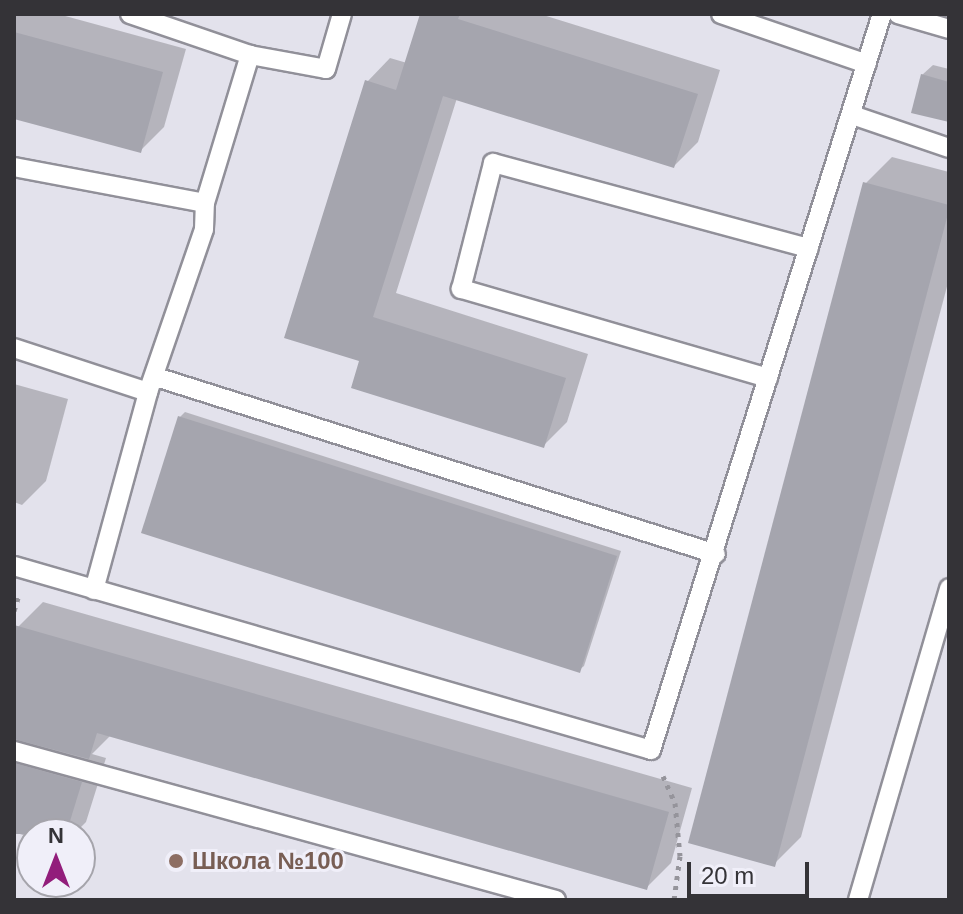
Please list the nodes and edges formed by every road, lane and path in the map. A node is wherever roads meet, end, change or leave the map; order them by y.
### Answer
1 (130, 14) edge
2 (342, 14) edge
3 (721, 14) edge
4 (882, 14) edge
5 (898, 14) edge
6 (949, 29) edge
7 (250, 55) junction
8 (867, 64) junction
9 (852, 115) junction
10 (949, 148) edge
11 (14, 167) edge
12 (205, 203) junction
13 (809, 248) junction
14 (14, 348) edge
15 (768, 378) junction
16 (152, 384) junction
17 (716, 554) junction
18 (14, 566) edge
19 (949, 588) edge
20 (94, 590) junction
21 (651, 750) junction
22 (14, 751) edge
23 (556, 900) edge
24 (674, 900) edge
25 (858, 900) edge

1 - 7 lane
2 - 7 lane
3 - 8 lane
4 - 8 lane
5 - 6 lane
7 - 12 lane
8 - 9 lane
9 - 10 lane
9 - 13 lane
11 - 12 lane
12 - 16 lane
13 - 15 lane
13 - 15 lane
14 - 16 lane
15 - 17 lane
16 - 17 lane
16 - 20 lane
17 - 21 lane
18 - 20 lane
19 - 25 lane
20 - 21 lane
21 - 24 path
22 - 23 lane

